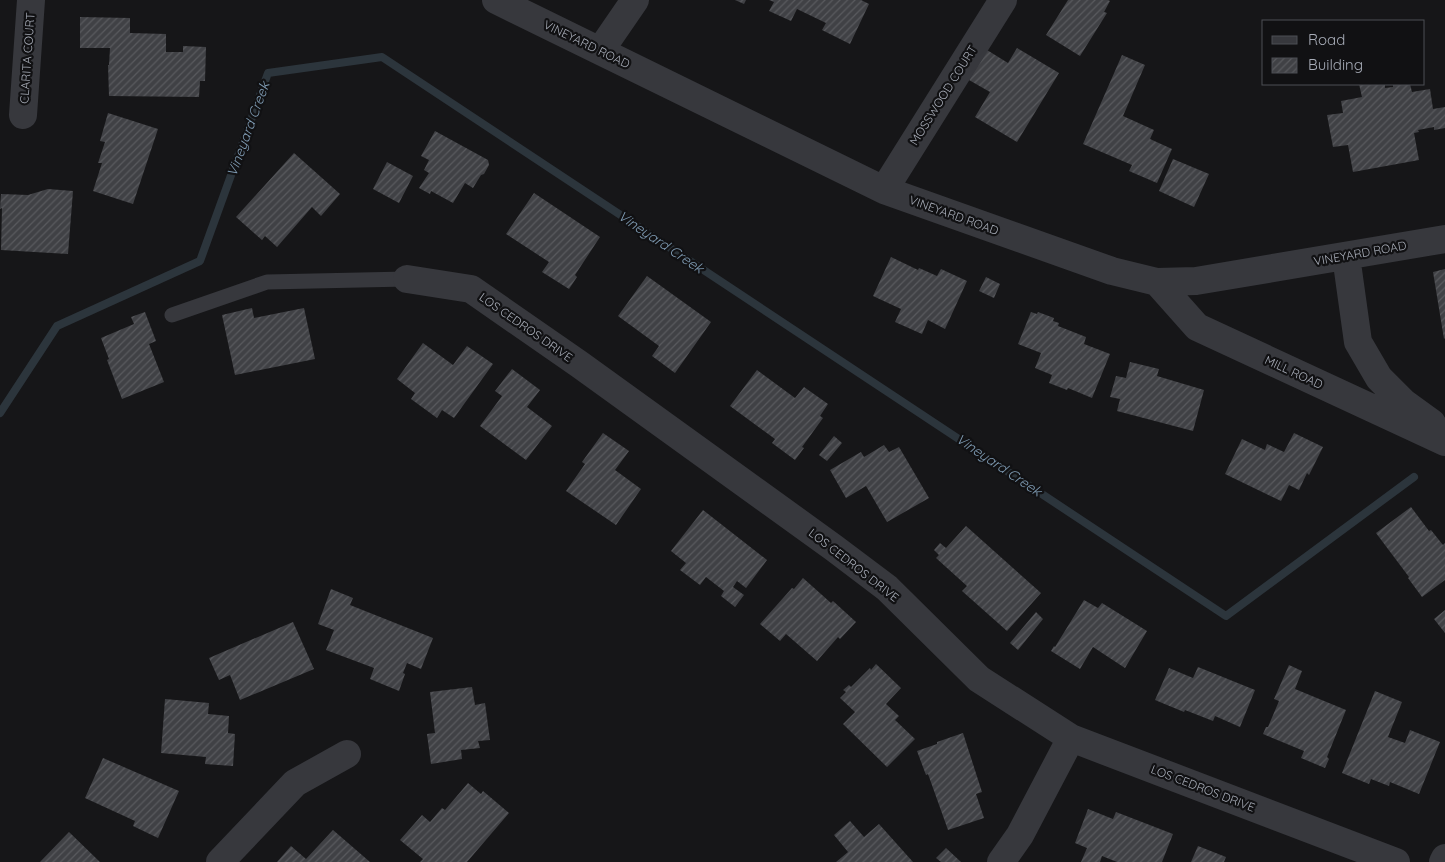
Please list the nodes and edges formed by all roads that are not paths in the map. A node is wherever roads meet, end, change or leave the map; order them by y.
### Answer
1 (31, 0) edge
2 (496, 0) edge
3 (635, 0) edge
4 (1003, 0) edge
5 (600, 51) junction
6 (24, 115) dead end
7 (884, 190) junction
8 (1445, 239) edge
9 (1346, 256) junction
10 (407, 278) joint
11 (1157, 282) junction
12 (172, 315) dead end
13 (1445, 432) edge
14 (1445, 442) edge
15 (1071, 738) junction
16 (347, 754) dead end
17 (1445, 858) edge
18 (220, 862) edge
19 (1001, 862) edge
20 (1396, 862) edge
21 (1443, 862) edge

1 - 6 street, CLARITA COURT
2 - 5 street, VINEYARD ROAD
3 - 5 street
4 - 7 street, MOSSWOOD COURT
5 - 7 street, VINEYARD ROAD
7 - 11 street, VINEYARD ROAD
8 - 9 street, VINEYARD ROAD
9 - 11 street, VINEYARD ROAD
9 - 13 street
10 - 12 lane
10 - 15 street, LOS CEDROS DRIVE
11 - 14 street, MILL ROAD
15 - 19 street
15 - 20 street, LOS CEDROS DRIVE
16 - 18 street
17 - 21 street

